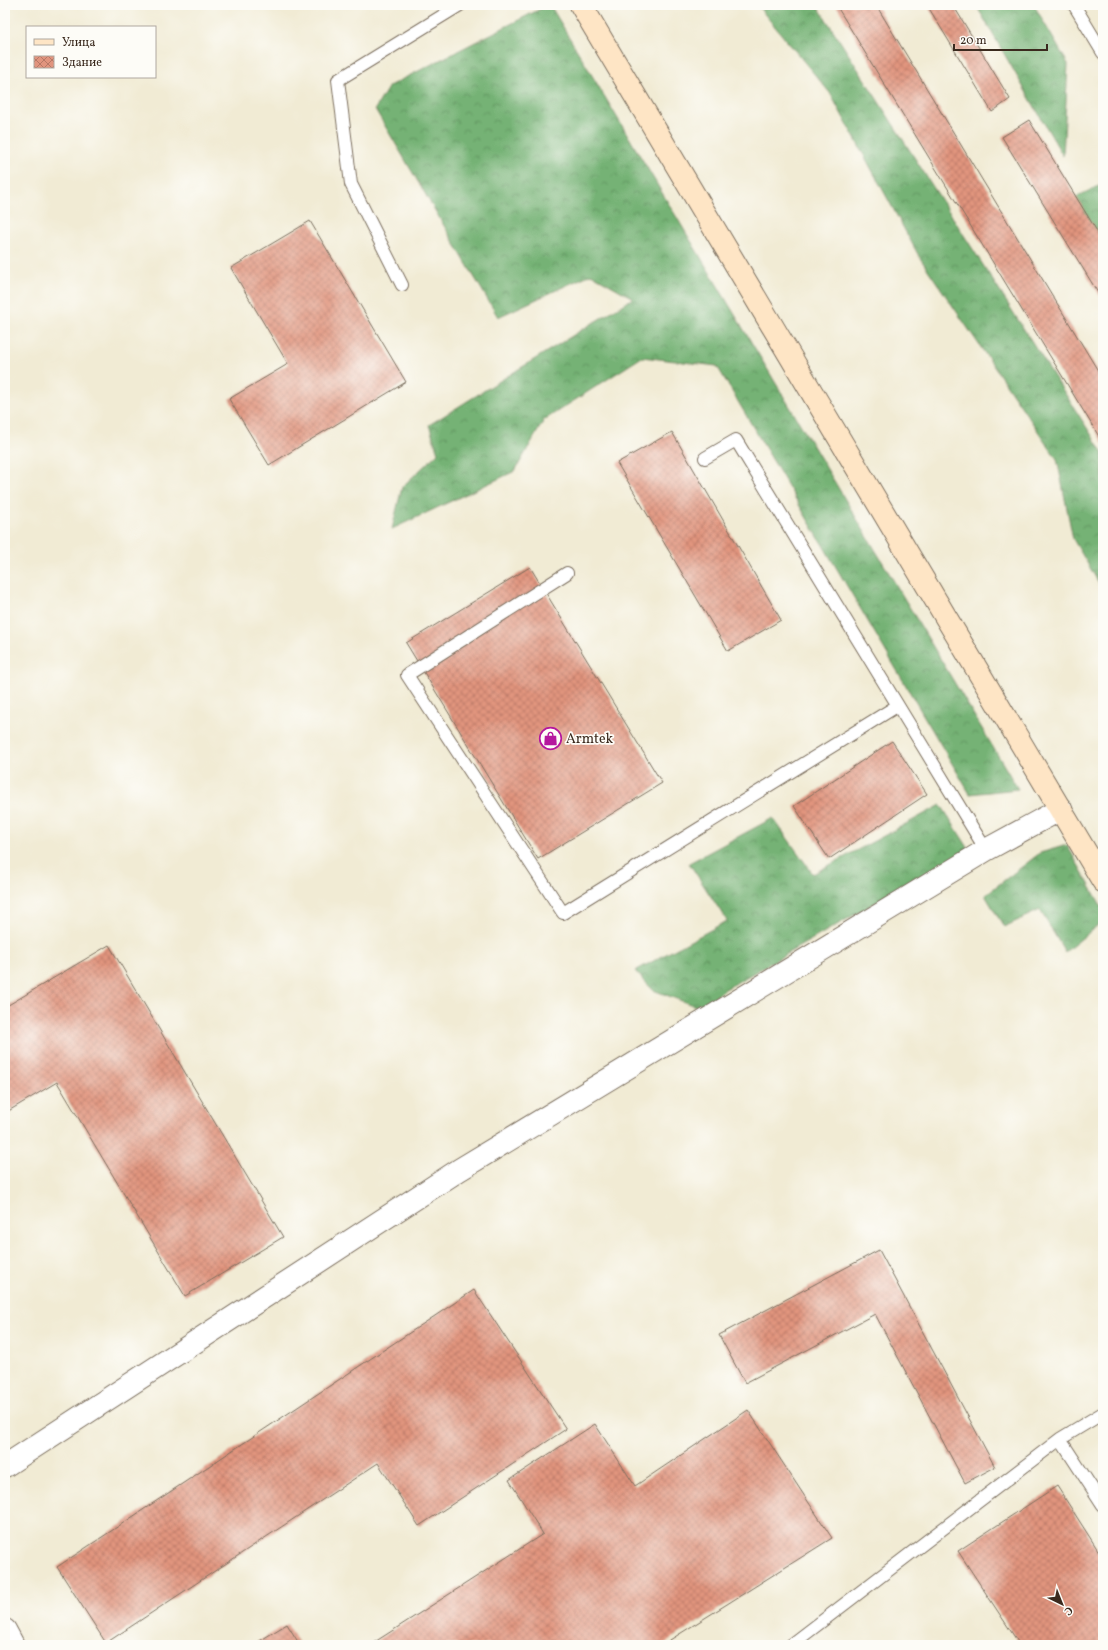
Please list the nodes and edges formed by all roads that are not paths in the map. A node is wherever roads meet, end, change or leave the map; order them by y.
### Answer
1 (460, 5) edge
2 (581, 5) edge
3 (1074, 5) edge
4 (1103, 53) edge
5 (402, 285) dead end
6 (705, 458) dead end
7 (567, 573) dead end
8 (897, 706) junction
9 (1061, 809) junction
10 (986, 850) junction
11 (1103, 881) edge
12 (1103, 1413) edge
13 (1060, 1439) junction
14 (5, 1466) edge
15 (1103, 1505) edge
16 (5, 1630) edge
17 (13, 1645) edge
18 (791, 1645) edge

1 - 5 lane
2 - 9 main road
3 - 4 lane
6 - 8 lane
7 - 8 lane
8 - 10 lane
9 - 10 street
9 - 11 main road
10 - 14 street
12 - 13 lane
13 - 15 lane
13 - 18 lane
16 - 17 street

